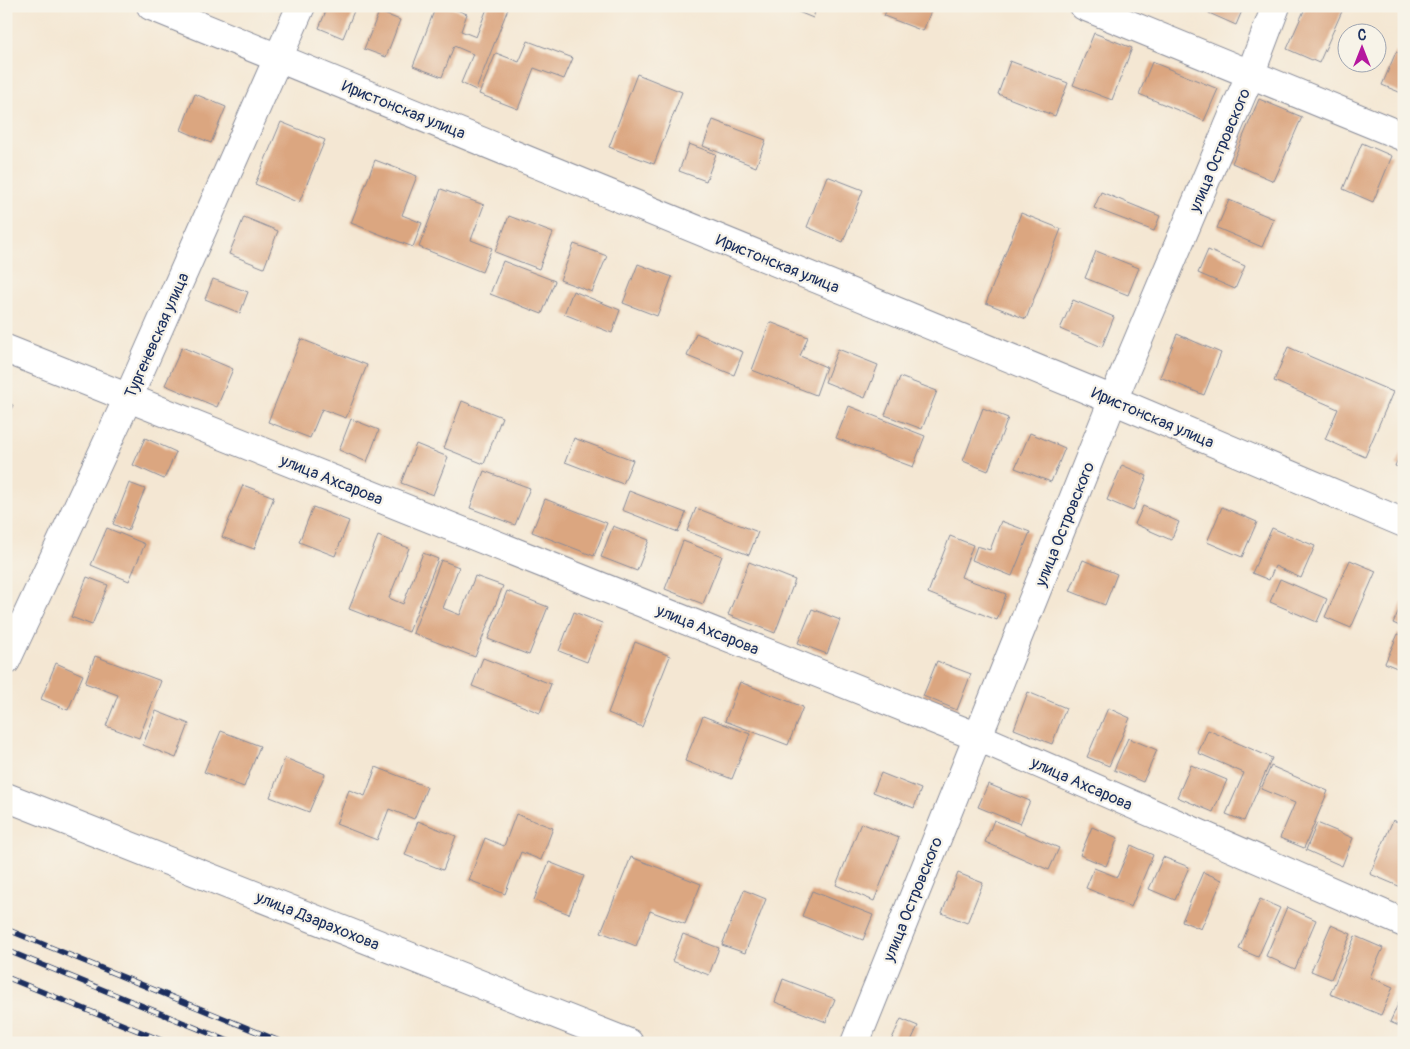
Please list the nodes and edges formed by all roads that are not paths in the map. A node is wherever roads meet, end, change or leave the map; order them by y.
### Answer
1 (151, 6) edge
2 (301, 6) edge
3 (1084, 6) edge
4 (1276, 6) edge
5 (279, 58) junction
6 (1250, 75) junction
7 (1404, 137) edge
8 (6, 349) edge
9 (128, 398) junction
10 (1113, 400) junction
11 (1404, 523) edge
12 (6, 661) edge
13 (978, 737) junction
14 (6, 797) edge
15 (1404, 923) edge
16 (629, 1043) edge
17 (855, 1043) edge

1 - 5 street, Иристонская улица
2 - 5 street, Тургеневская улица
3 - 6 street
4 - 6 street, улица Островского
5 - 9 street, Тургеневская улица
5 - 10 street, Иристонская улица
6 - 7 street
6 - 10 street, улица Островского
8 - 9 street, улица Ахсарова
9 - 12 street, Тургеневская улица
9 - 13 street, улица Ахсарова
10 - 11 street, Иристонская улица
10 - 13 street, улица Островского
13 - 15 street, улица Ахсарова
13 - 17 street, улица Островского
14 - 16 street, улица Дзарахохова

